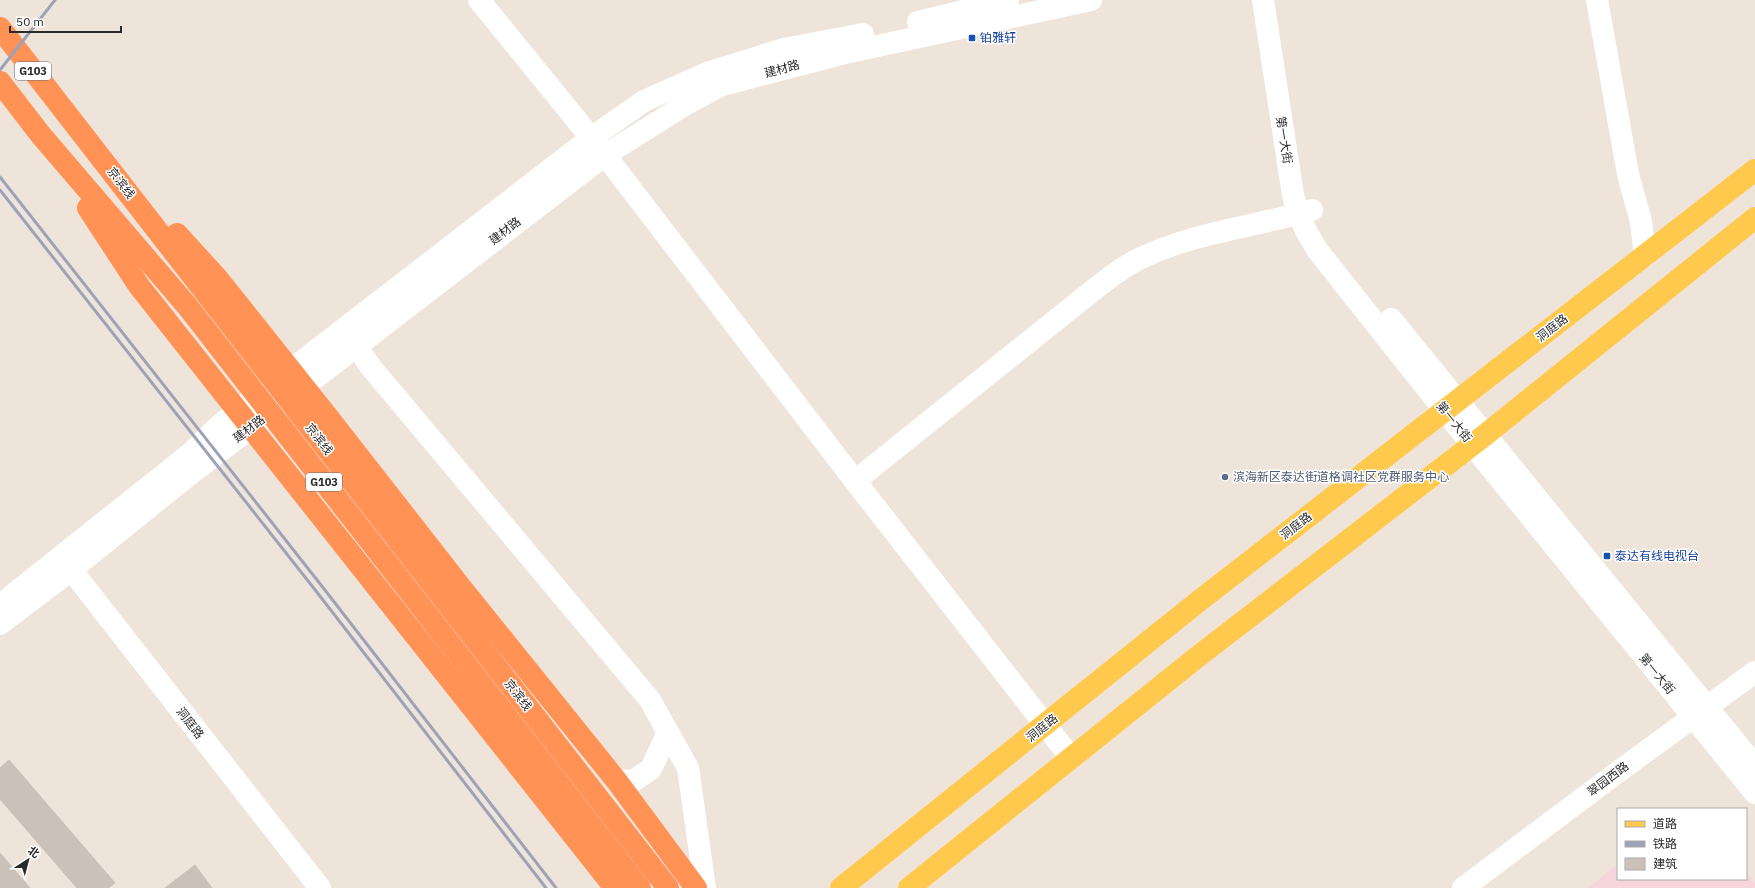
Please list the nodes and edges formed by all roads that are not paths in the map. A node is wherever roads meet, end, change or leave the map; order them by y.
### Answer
1 (479, 0) edge
2 (1008, 0) edge
3 (1091, 0) edge
4 (1268, 0) edge
5 (1597, 0) edge
6 (0, 28) edge
7 (0, 82) edge
8 (67, 114) junction
9 (40, 134) junction
10 (591, 138) junction
11 (605, 155) junction
12 (1755, 170) edge
13 (1305, 212) junction
14 (1755, 218) edge
15 (1645, 256) junction
16 (357, 347) junction
17 (1451, 406) junction
18 (1478, 439) junction
19 (855, 480) junction
20 (93, 542) junction
21 (63, 568) junction
22 (87, 601) junction
23 (0, 605) edge
24 (0, 624) edge
25 (1755, 672) edge
26 (1699, 712) junction
27 (1046, 725) junction
28 (668, 732) junction
29 (1071, 758) junction
30 (1755, 766) edge
31 (616, 780) junction
32 (1755, 794) edge
33 (610, 881) edge
34 (302, 888) edge
35 (320, 888) edge
36 (640, 888) edge
37 (668, 888) edge
38 (696, 888) edge
39 (705, 888) edge
40 (841, 888) edge
41 (909, 888) edge
42 (1463, 888) edge

1 - 10 street
2 - 10 street
3 - 11 street, 建材路
4 - 13 street, 第一大街
5 - 15 street
6 - 8 highway, 京滨线 / G103
7 - 9 highway, 京滨线 / G103
8 - 31 highway
8 - 37 highway, 京滨线 / G103
9 - 33 highway
9 - 36 highway, 京滨线 / G103
10 - 11 street
10 - 20 street
11 - 16 street, 建材路
11 - 19 street
12 - 15 main road, 洞庭路
13 - 17 street, 第一大街
13 - 19 street
14 - 18 main road
15 - 17 main road, 洞庭路
16 - 20 street, 建材路
16 - 28 street
17 - 18 street, 第一大街
17 - 27 main road, 洞庭路
18 - 26 street, 第一大街
18 - 29 main road
19 - 27 street
20 - 21 street, 建材路
20 - 22 street
21 - 22 street, 洞庭路
21 - 23 street
21 - 24 street, 建材路
22 - 34 street, 洞庭路
22 - 35 street, 洞庭路
25 - 26 street, 翠园西路
26 - 30 street, 第一大街
26 - 32 street, 第一大街
26 - 42 street, 翠园西路
27 - 29 street
27 - 40 main road, 洞庭路
28 - 31 street
28 - 39 street
29 - 41 main road
31 - 38 highway

